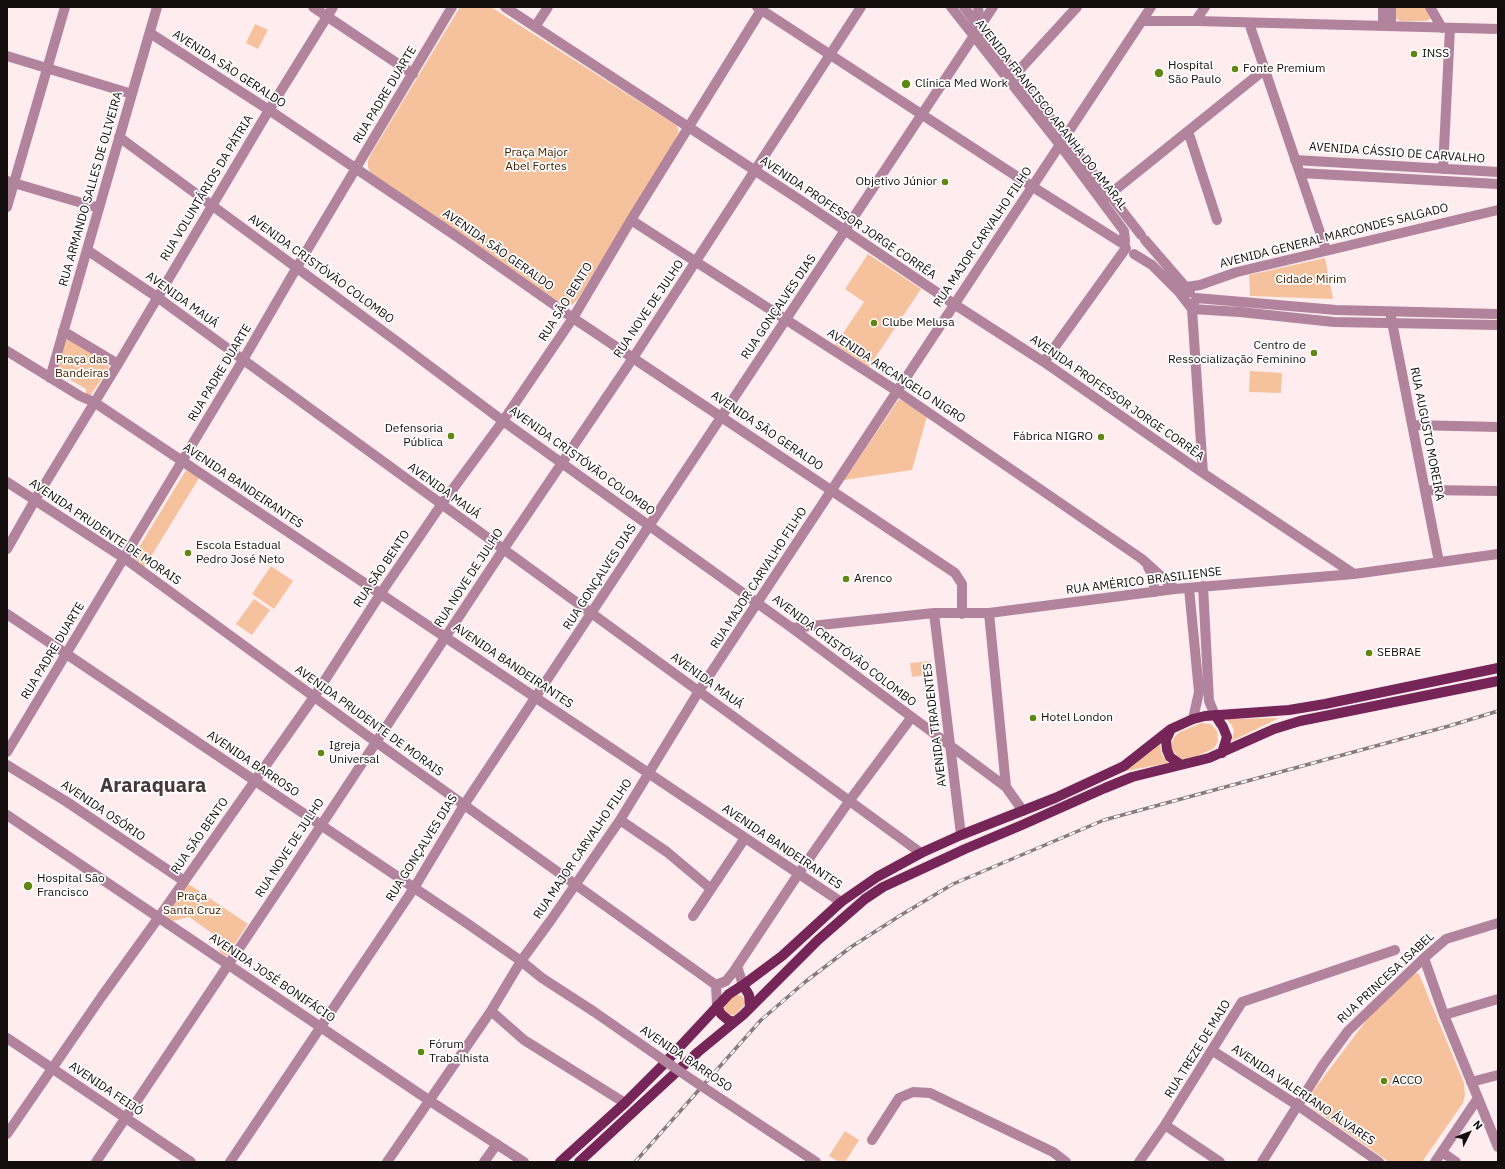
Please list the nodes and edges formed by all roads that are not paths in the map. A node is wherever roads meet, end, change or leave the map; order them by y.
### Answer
1 (65, 7) edge
2 (157, 7) edge
3 (313, 7) edge
4 (333, 7) edge
5 (452, 7) edge
6 (505, 7) edge
7 (548, 7) edge
8 (861, 7) edge
9 (951, 7) edge
10 (964, 7) edge
11 (978, 7) edge
12 (993, 7) edge
13 (1077, 7) edge
14 (1151, 7) edge
15 (1205, 7) edge
16 (1383, 7) edge
17 (1391, 7) edge
18 (1430, 7) edge
19 (760, 8) edge
20 (328, 16) junction
21 (1142, 21) junction
22 (1197, 21) junction
23 (1249, 23) junction
24 (980, 26) junction
25 (1387, 26) junction
26 (535, 27) junction
27 (1446, 28) junction
28 (1498, 29) edge
29 (150, 33) junction
30 (974, 35) junction
31 (830, 54) junction
32 (7, 56) edge
33 (47, 68) junction
34 (1264, 70) junction
35 (413, 74) junction
36 (1013, 77) junction
37 (132, 94) junction
38 (269, 110) junction
39 (922, 115) junction
40 (688, 128) junction
41 (1188, 131) junction
42 (119, 138) junction
43 (1063, 141) junction
44 (1295, 160) junction
45 (1443, 169) junction
46 (356, 170) junction
47 (755, 171) junction
48 (1498, 172) edge
49 (1300, 173) junction
50 (11, 182) edge
51 (1498, 184) edge
52 (1033, 187) junction
53 (1109, 194) junction
54 (1101, 200) junction
55 (212, 205) junction
56 (7, 207) edge
57 (99, 208) junction
58 (1498, 210) edge
59 (631, 220) junction
60 (1217, 220) dead end
61 (845, 231) junction
62 (1143, 237) junction
63 (1128, 247) junction
64 (87, 250) junction
65 (1326, 250) junction
66 (696, 261) junction
67 (297, 267) junction
68 (1182, 290) junction
69 (157, 297) junction
70 (1196, 298) junction
71 (954, 304) junction
72 (1192, 309) junction
73 (1336, 310) junction
74 (1391, 311) junction
75 (1498, 314) edge
76 (573, 318) junction
77 (786, 320) junction
78 (1334, 322) junction
79 (1392, 323) junction
80 (1498, 325) edge
81 (63, 331) junction
82 (7, 351) edge
83 (633, 358) junction
84 (243, 360) junction
85 (1044, 362) junction
86 (118, 364) junction
87 (50, 378) junction
88 (897, 390) junction
89 (94, 402) junction
90 (722, 416) junction
91 (503, 421) junction
92 (1412, 425) junction
93 (1498, 427) edge
94 (182, 462) junction
95 (562, 462) junction
96 (1203, 473) junction
97 (7, 482) edge
98 (832, 490) junction
99 (1425, 490) junction
100 (1498, 491) edge
101 (35, 500) junction
102 (441, 505) junction
103 (649, 526) junction
104 (7, 549) edge
105 (503, 550) junction
106 (1498, 554) edge
107 (124, 558) junction
108 (1142, 558) junction
109 (1439, 562) junction
110 (1354, 574) junction
111 (1203, 586) junction
112 (1189, 588) junction
113 (1175, 589) junction
114 (1155, 592) junction
115 (381, 593) junction
116 (757, 603) junction
117 (934, 613) junction
118 (989, 613) junction
119 (7, 614) edge
120 (591, 614) junction
121 (962, 614) junction
122 (792, 628) junction
123 (446, 637) junction
124 (1206, 647) junction
125 (1195, 648) junction
126 (66, 655) junction
127 (1498, 668) edge
128 (1498, 681) edge
129 (699, 691) junction
130 (314, 697) junction
131 (536, 698) junction
132 (1215, 715) junction
133 (911, 718) junction
134 (1193, 719) junction
135 (1171, 729) junction
136 (376, 742) junction
137 (951, 747) junction
138 (7, 752) edge
139 (1222, 753) junction
140 (1180, 764) junction
141 (7, 765) edge
142 (649, 774) junction
143 (255, 781) junction
144 (1006, 788) junction
145 (850, 800) junction
146 (464, 805) junction
147 (1023, 811) junction
148 (7, 816) edge
149 (620, 820) junction
150 (320, 825) junction
151 (961, 835) junction
152 (745, 838) junction
153 (921, 853) junction
154 (799, 873) junction
155 (184, 881) junction
156 (575, 884) junction
157 (414, 888) junction
158 (711, 889) junction
159 (841, 902) junction
160 (693, 916) dead end
161 (159, 917) junction
162 (1498, 923) edge
163 (1395, 950) dead end
164 (1424, 958) junction
165 (521, 961) junction
166 (228, 964) junction
167 (737, 966) junction
168 (513, 974) junction
169 (542, 978) junction
170 (716, 985) junction
171 (743, 985) junction
172 (1498, 999) edge
173 (717, 1006) junction
174 (750, 1007) junction
175 (491, 1011) junction
176 (1444, 1015) junction
177 (734, 1022) junction
178 (320, 1027) junction
179 (7, 1038) edge
180 (1213, 1051) junction
181 (52, 1068) junction
182 (1498, 1075) edge
183 (1471, 1082) junction
184 (1478, 1098) junction
185 (430, 1101) junction
186 (625, 1103) junction
187 (1297, 1105) junction
188 (126, 1118) junction
189 (1165, 1125) junction
190 (7, 1134) edge
191 (872, 1140) dead end
192 (497, 1144) junction
193 (1498, 1147) edge
194 (1442, 1152) junction
195 (96, 1162) edge
196 (191, 1162) edge
197 (230, 1162) edge
198 (387, 1162) edge
199 (484, 1162) edge
200 (524, 1162) edge
201 (560, 1162) edge
202 (579, 1162) edge
203 (816, 1162) edge
204 (1066, 1162) edge
205 (1139, 1162) edge
206 (1220, 1162) edge
207 (1262, 1162) edge
208 (1379, 1162) edge
209 (1434, 1162) edge
210 (1456, 1162) edge

1 - 33 street
2 - 29 street, RUA ARMANDO SALLES DE OLIVEIRA
3 - 20 street
4 - 20 street, RUA VOLUNTÁRIOS DA PÁTRIA
5 - 35 street, RUA PADRE DUARTE
6 - 26 street, AVENIDA PROFESSOR JORGE CORRÊA
7 - 26 street
8 - 31 street, RUA NOVE DE JULHO
9 - 30 street, AVENIDA FRANCISCO ARANHA DO AMARAL
10 - 24 street, AVENIDA FRANCISCO ARANHA DO AMARAL
11 - 24 street
12 - 24 street, RUA GONÇALVES DIAS
13 - 36 street
14 - 21 street, RUA MAJOR CARVALHO FILHO
15 - 22 street
16 - 25 street
17 - 25 street
18 - 27 street
19 - 31 street
19 - 40 street, RUA SÃO BENTO
20 - 35 street
20 - 38 street, RUA VOLUNTÁRIOS DA PÁTRIA
21 - 22 street
21 - 43 street, RUA MAJOR CARVALHO FILHO
22 - 23 street
23 - 25 street
23 - 34 street
24 - 30 street, RUA GONÇALVES DIAS
24 - 36 street, AVENIDA FRANCISCO ARANHA DO AMARAL
25 - 27 street
26 - 40 street, AVENIDA PROFESSOR JORGE CORRÊA
27 - 28 street
27 - 45 street
29 - 37 street, RUA ARMANDO SALLES DE OLIVEIRA
29 - 38 street, AVENIDA SÃO GERALDO
30 - 36 street, AVENIDA FRANCISCO ARANHA DO AMARAL
30 - 39 street, RUA GONÇALVES DIAS
31 - 39 street
31 - 47 street, RUA NOVE DE JULHO
32 - 33 street
33 - 37 street
33 - 50 street
34 - 41 street
34 - 44 street
35 - 46 street, RUA PADRE DUARTE
36 - 43 street, AVENIDA FRANCISCO ARANHA DO AMARAL
37 - 42 street, RUA ARMANDO SALLES DE OLIVEIRA
38 - 46 street, AVENIDA SÃO GERALDO
38 - 55 street, RUA VOLUNTÁRIOS DA PÁTRIA
39 - 52 street
39 - 61 street, RUA GONÇALVES DIAS
40 - 47 street, AVENIDA PROFESSOR JORGE CORRÊA
40 - 59 street, RUA SÃO BENTO
41 - 53 street
41 - 60 street
42 - 55 street, AVENIDA CRISTÓVÃO COLOMBO
42 - 57 street, RUA ARMANDO SALLES DE OLIVEIRA
43 - 52 street, RUA MAJOR CARVALHO FILHO
43 - 53 street, AVENIDA FRANCISCO ARANHA DO AMARAL
43 - 54 street, AVENIDA FRANCISCO ARANHA DO AMARAL
44 - 45 street, AVENIDA CÁSSIO DE CARVALHO
44 - 49 street
45 - 48 street, AVENIDA CÁSSIO DE CARVALHO
46 - 67 street, RUA PADRE DUARTE
46 - 76 street, AVENIDA SÃO GERALDO
47 - 61 street, AVENIDA PROFESSOR JORGE CORRÊA
47 - 66 street, RUA NOVE DE JULHO
49 - 51 street, AVENIDA CÁSSIO DE CARVALHO
49 - 65 street
50 - 56 street
50 - 57 street
52 - 63 street
52 - 71 street, RUA MAJOR CARVALHO FILHO
53 - 54 street
53 - 62 street, AVENIDA FRANCISCO ARANHA DO AMARAL
54 - 63 street, AVENIDA FRANCISCO ARANHA DO AMARAL
55 - 67 street, AVENIDA CRISTÓVÃO COLOMBO
55 - 69 street, RUA VOLUNTÁRIOS DA PÁTRIA
57 - 64 street, RUA ARMANDO SALLES DE OLIVEIRA
58 - 65 street, AVENIDA GENERAL MARCONDES SALGADO
59 - 66 street, AVENIDA ARCANGELO NIGRO
59 - 76 street, RUA SÃO BENTO
61 - 71 street, AVENIDA PROFESSOR JORGE CORRÊA
61 - 77 street, RUA GONÇALVES DIAS
62 - 63 street
62 - 63 street
62 - 68 street, AVENIDA FRANCISCO ARANHA DO AMARAL
63 - 68 street, AVENIDA FRANCISCO ARANHA DO AMARAL
63 - 85 street
64 - 69 street, AVENIDA MAUÁ
64 - 81 street, RUA ARMANDO SALLES DE OLIVEIRA
65 - 68 street, AVENIDA GENERAL MARCONDES SALGADO
66 - 77 street, AVENIDA ARCANGELO NIGRO
66 - 83 street, RUA NOVE DE JULHO
67 - 84 street, RUA PADRE DUARTE
67 - 91 street, AVENIDA CRISTÓVÃO COLOMBO
68 - 70 street, AVENIDA FRANCISCO ARANHA DO AMARAL
68 - 72 street, AVENIDA FRANCISCO ARANHA DO AMARAL
69 - 84 street, AVENIDA MAUÁ
69 - 86 street, RUA VOLUNTÁRIOS DA PÁTRIA
70 - 72 street
70 - 73 street
71 - 85 street, AVENIDA PROFESSOR JORGE CORRÊA
71 - 88 street, RUA MAJOR CARVALHO FILHO
72 - 78 street
72 - 96 street
73 - 74 street
73 - 78 street
74 - 75 street
74 - 79 street, RUA AUGUSTO MOREIRA
76 - 83 street, AVENIDA SÃO GERALDO
76 - 91 street, RUA SÃO BENTO
77 - 88 street, AVENIDA ARCANGELO NIGRO
77 - 90 street, RUA GONÇALVES DIAS
78 - 79 street
79 - 80 street
79 - 92 street, RUA AUGUSTO MOREIRA
81 - 86 street
81 - 87 street, RUA ARMANDO SALLES DE OLIVEIRA
82 - 87 street, AVENIDA BANDEIRANTES
83 - 90 street, AVENIDA SÃO GERALDO
83 - 95 street, RUA NOVE DE JULHO
84 - 94 street, RUA PADRE DUARTE
84 - 102 street, AVENIDA MAUÁ
85 - 96 street, AVENIDA PROFESSOR JORGE CORRÊA
86 - 89 street, RUA VOLUNTÁRIOS DA PÁTRIA
87 - 89 street, AVENIDA BANDEIRANTES
88 - 98 street, RUA MAJOR CARVALHO FILHO
88 - 108 street, AVENIDA ARCANGELO NIGRO
89 - 94 street, AVENIDA BANDEIRANTES
89 - 101 street, RUA VOLUNTÁRIOS DA PÁTRIA
90 - 98 street, AVENIDA SÃO GERALDO
90 - 103 street, RUA GONÇALVES DIAS
91 - 95 street, AVENIDA CRISTÓVÃO COLOMBO
91 - 102 street, RUA SÃO BENTO
92 - 93 street
92 - 99 street, RUA AUGUSTO MOREIRA
94 - 107 street, RUA PADRE DUARTE
94 - 115 street, AVENIDA BANDEIRANTES
95 - 103 street, AVENIDA CRISTÓVÃO COLOMBO
95 - 105 street, RUA NOVE DE JULHO
96 - 110 street, AVENIDA PROFESSOR JORGE CORRÊA
97 - 101 street, AVENIDA PRUDENTE DE MORAIS
98 - 116 street, RUA MAJOR CARVALHO FILHO
98 - 121 street, AVENIDA SÃO GERALDO
99 - 100 street
99 - 109 street, RUA AUGUSTO MOREIRA
101 - 104 street, RUA VOLUNTÁRIOS DA PÁTRIA
101 - 107 street, AVENIDA PRUDENTE DE MORAIS
102 - 105 street, AVENIDA MAUÁ
102 - 115 street, RUA SÃO BENTO
103 - 116 street, AVENIDA CRISTÓVÃO COLOMBO
103 - 120 street, RUA GONÇALVES DIAS
105 - 120 street, AVENIDA MAUÁ
105 - 123 street, RUA NOVE DE JULHO
106 - 109 street, RUA AMÉRICO BRASILIENSE
107 - 126 street, RUA PADRE DUARTE
107 - 130 street, AVENIDA PRUDENTE DE MORAIS
108 - 113 street, AVENIDA ARCANGELO NIGRO
108 - 114 street, AVENIDA ARCANGELO NIGRO
109 - 110 street, RUA AMÉRICO BRASILIENSE
110 - 111 street, RUA AMÉRICO BRASILIENSE
111 - 112 street, RUA AMÉRICO BRASILIENSE
111 - 124 street
112 - 113 street, RUA AMÉRICO BRASILIENSE
112 - 125 street
113 - 114 street, RUA AMÉRICO BRASILIENSE
114 - 118 street, RUA AMÉRICO BRASILIENSE
115 - 123 street, AVENIDA BANDEIRANTES
115 - 130 street, RUA SÃO BENTO
116 - 122 street, AVENIDA CRISTÓVÃO COLOMBO
116 - 129 street, RUA MAJOR CARVALHO FILHO
117 - 121 street, RUA AMÉRICO BRASILIENSE
117 - 122 street, RUA AMÉRICO BRASILIENSE
117 - 137 street, AVENIDA TIRADENTES
118 - 121 street, RUA AMÉRICO BRASILIENSE
118 - 144 street
119 - 126 street, AVENIDA BARROSO
120 - 129 street, AVENIDA MAUÁ
120 - 131 street, RUA GONÇALVES DIAS
122 - 133 street, AVENIDA CRISTÓVÃO COLOMBO
123 - 131 street, AVENIDA BANDEIRANTES
123 - 136 street, RUA NOVE DE JULHO
124 - 125 street
124 - 132 street
125 - 134 street
126 - 138 street, RUA PADRE DUARTE
126 - 143 street, AVENIDA BARROSO
127 - 132 main road
128 - 139 main road
129 - 142 street, RUA MAJOR CARVALHO FILHO
129 - 145 street, AVENIDA MAUÁ
130 - 136 street, AVENIDA PRUDENTE DE MORAIS
130 - 143 street, RUA SÃO BENTO
131 - 142 street, AVENIDA BANDEIRANTES
131 - 146 street, RUA GONÇALVES DIAS
132 - 134 main road
132 - 139 main road
133 - 137 street, AVENIDA CRISTÓVÃO COLOMBO
133 - 145 street
134 - 135 main road
135 - 140 main road
135 - 147 main road
136 - 146 street, AVENIDA PRUDENTE DE MORAIS
136 - 150 street, RUA NOVE DE JULHO
137 - 144 street, AVENIDA CRISTÓVÃO COLOMBO
137 - 151 street, AVENIDA TIRADENTES
139 - 140 main road
140 - 174 main road
141 - 155 street, AVENIDA OSÓRIO
142 - 149 street, RUA MAJOR CARVALHO FILHO
142 - 152 street, AVENIDA BANDEIRANTES
143 - 150 street, AVENIDA BARROSO
143 - 155 street, RUA SÃO BENTO
144 - 147 street, AVENIDA CRISTÓVÃO COLOMBO
145 - 153 street, AVENIDA MAUÁ
145 - 154 street
146 - 156 street, AVENIDA PRUDENTE DE MORAIS
146 - 157 street, RUA GONÇALVES DIAS
147 - 151 main road
148 - 161 street, AVENIDA JOSÉ BONIFÁCIO
149 - 156 street, RUA MAJOR CARVALHO FILHO
149 - 158 street
150 - 157 street, AVENIDA BARROSO
150 - 166 street, RUA NOVE DE JULHO
151 - 153 main road
152 - 154 street, AVENIDA BANDEIRANTES
152 - 158 street
153 - 159 main road
154 - 159 street, AVENIDA BANDEIRANTES
154 - 167 street
155 - 161 street, RUA SÃO BENTO
156 - 165 street, RUA MAJOR CARVALHO FILHO
156 - 170 street, AVENIDA PRUDENTE DE MORAIS
157 - 165 street, AVENIDA BARROSO
157 - 178 street, RUA GONÇALVES DIAS
158 - 160 street
159 - 171 main road
161 - 166 street, AVENIDA JOSÉ BONIFÁCIO
161 - 181 street, RUA SÃO BENTO
162 - 164 street, RUA PRINCESA ISABEL
163 - 180 street, RUA TREZE DE MAIO
164 - 176 street
164 - 187 street, RUA PRINCESA ISABEL
165 - 168 street, RUA MAJOR CARVALHO FILHO
165 - 169 street, AVENIDA BARROSO
166 - 178 street, AVENIDA JOSÉ BONIFÁCIO
166 - 188 street, RUA NOVE DE JULHO
167 - 170 street
167 - 171 street
168 - 169 street, AVENIDA BARROSO
168 - 175 street, RUA MAJOR CARVALHO FILHO
169 - 203 street, AVENIDA BARROSO, bridge
170 - 173 street
171 - 173 main road
171 - 174 main road
172 - 176 street
173 - 177 main road
173 - 186 main road
174 - 177 main road
175 - 185 street, RUA MAJOR CARVALHO FILHO
175 - 186 street
176 - 183 street
177 - 202 main road
178 - 185 street, AVENIDA JOSÉ BONIFÁCIO
178 - 197 street, RUA GONÇALVES DIAS
179 - 181 street, AVENIDA FEIJÓ
180 - 187 street, AVENIDA VALERIANO ÁLVARES
180 - 189 street, RUA TREZE DE MAIO
181 - 188 street, AVENIDA FEIJÓ
181 - 190 street, RUA SÃO BENTO
182 - 183 street
183 - 184 street
184 - 193 street
184 - 194 street
185 - 192 street, AVENIDA JOSÉ BONIFÁCIO
185 - 198 street, RUA MAJOR CARVALHO FILHO
186 - 201 main road
187 - 207 street, RUA PRINCESA ISABEL
187 - 208 street, AVENIDA VALERIANO ÁLVARES
188 - 195 street, RUA NOVE DE JULHO
188 - 196 street, AVENIDA FEIJÓ
189 - 205 street, RUA TREZE DE MAIO
189 - 206 street
191 - 204 street
192 - 199 street
192 - 200 street, AVENIDA JOSÉ BONIFÁCIO
194 - 209 street
194 - 210 street

